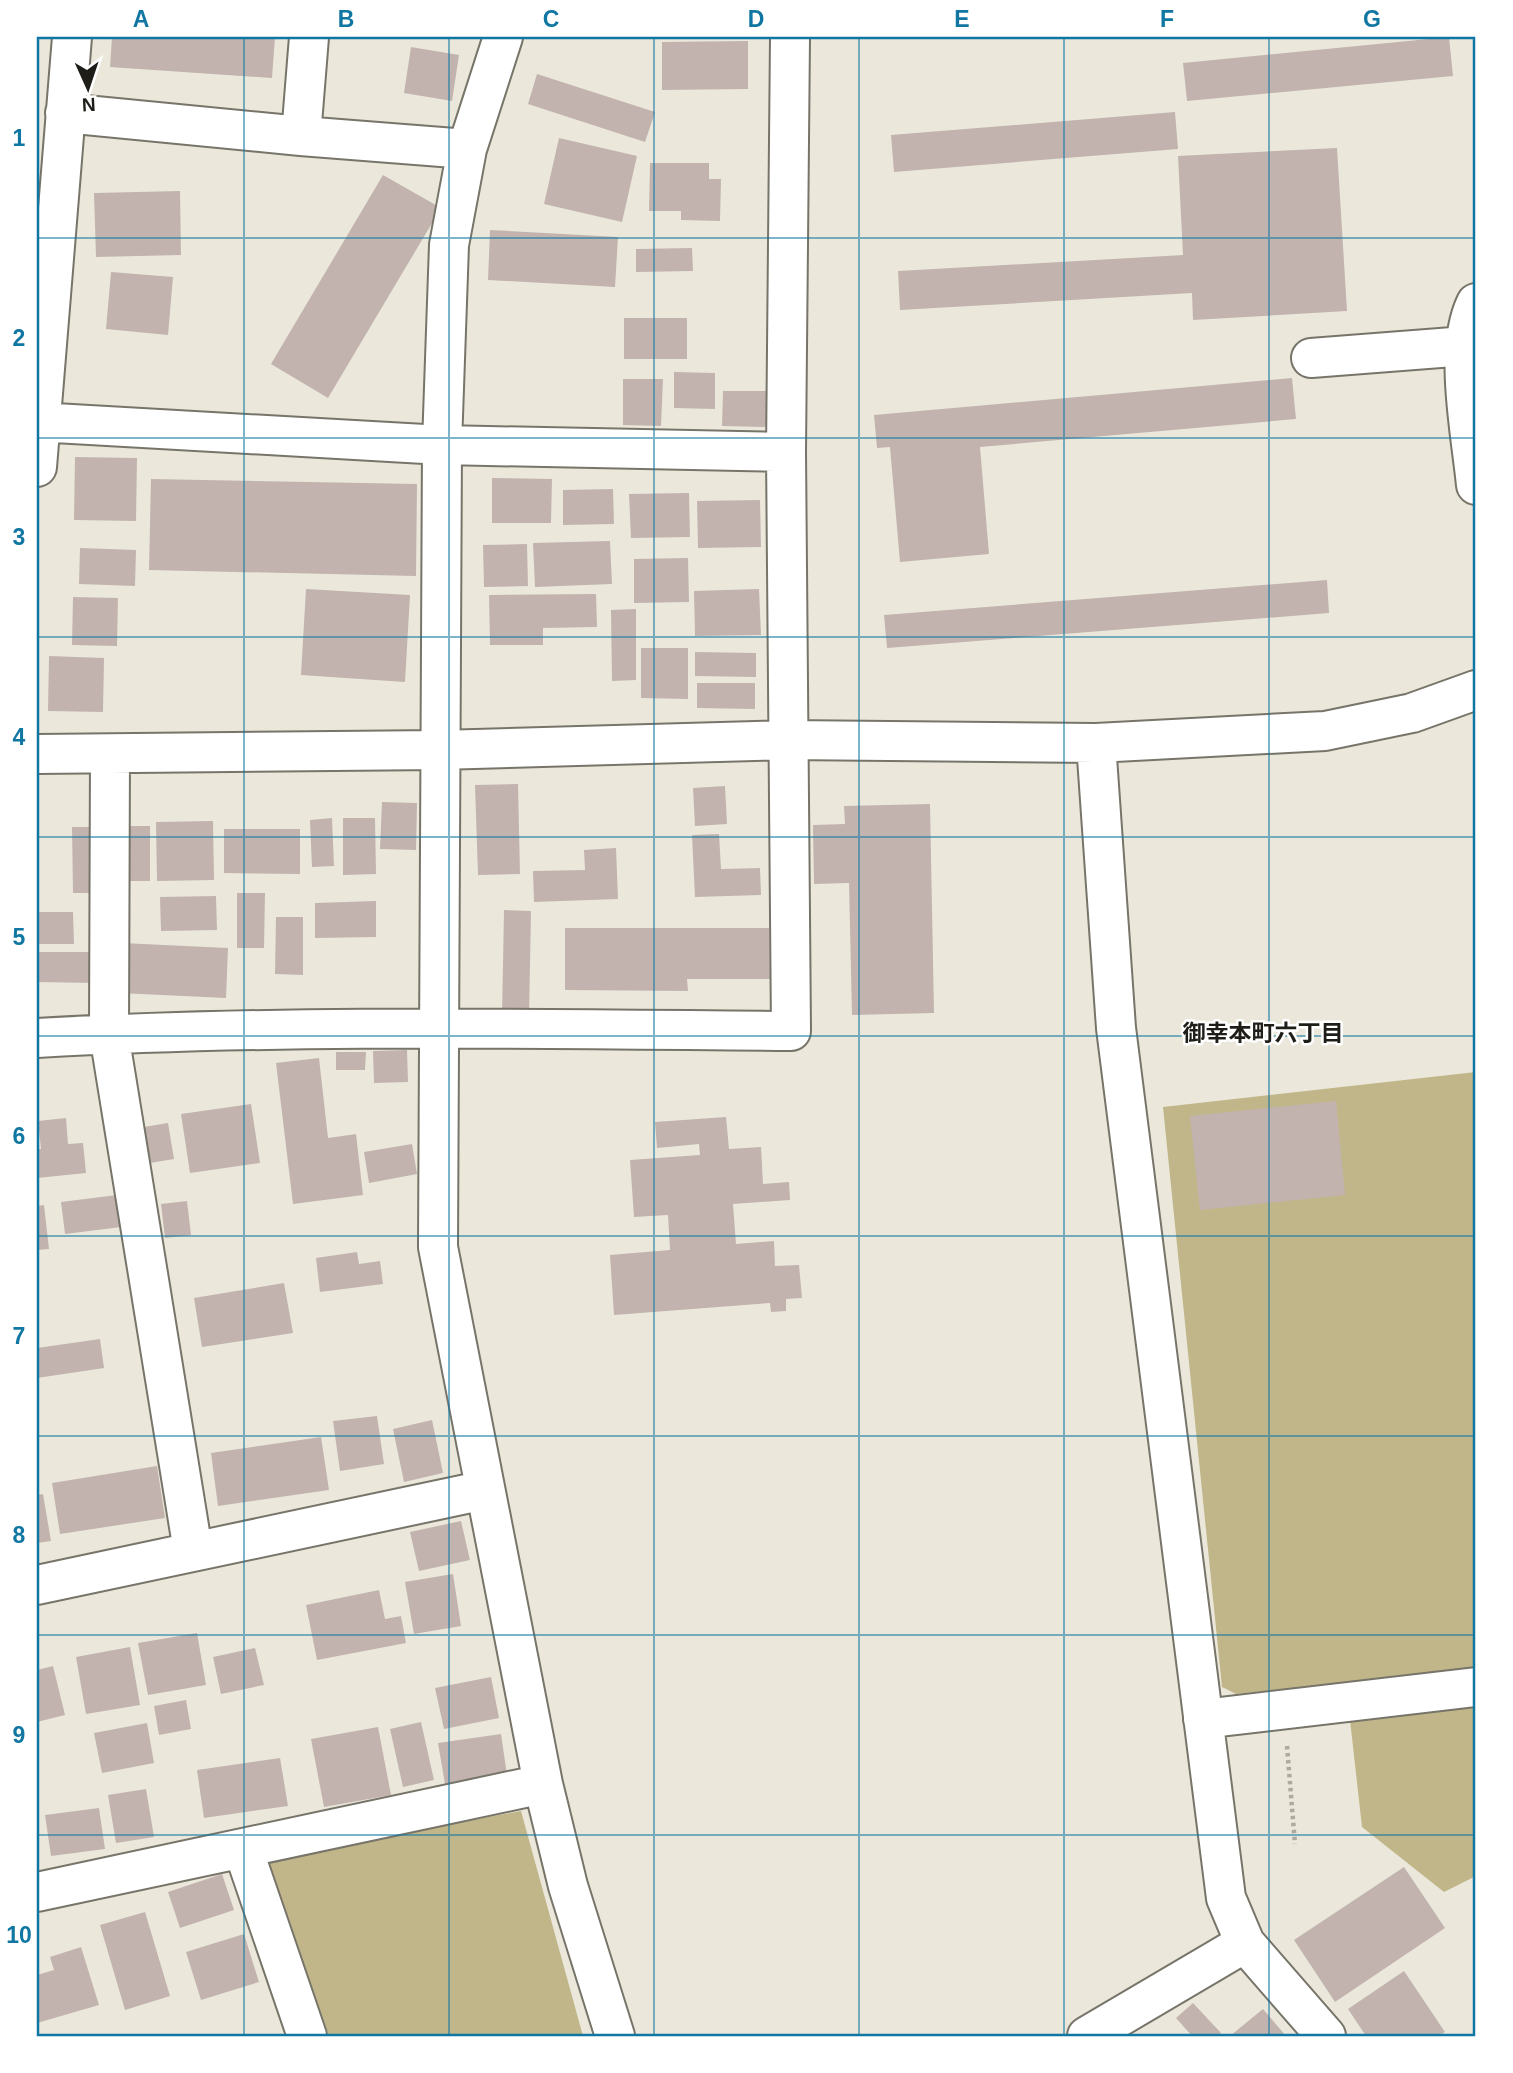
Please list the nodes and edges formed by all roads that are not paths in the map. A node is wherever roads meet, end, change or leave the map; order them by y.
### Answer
1 (72, 37) edge
2 (309, 37) edge
3 (503, 37) edge
4 (790, 37) edge
5 (65, 113) junction
6 (301, 136) junction
7 (467, 149) junction
8 (1476, 303) edge
9 (1466, 346) junction
10 (1311, 358) dead end
11 (38, 422) edge
12 (442, 445) junction
13 (786, 452) junction
14 (37, 467) edge
15 (1476, 485) edge
16 (1476, 690) edge
17 (787, 740) junction
18 (1096, 743) junction
19 (439, 750) junction
20 (37, 754) edge
21 (110, 754) junction
22 (438, 1029) junction
23 (109, 1034) junction
24 (37, 1038) edge
25 (485, 1490) junction
26 (193, 1551) junction
27 (37, 1585) edge
28 (1476, 1687) edge
29 (1203, 1719) junction
30 (543, 1784) junction
31 (243, 1849) junction
32 (37, 1892) edge
33 (1245, 1943) junction
34 (307, 2036) edge
35 (615, 2036) edge
36 (1087, 2036) edge
37 (1326, 2036) edge

1 - 5 street
2 - 6 street
3 - 7 street
4 - 13 street
5 - 6 street
5 - 11 street
6 - 7 street
7 - 12 street
8 - 9 street
9 - 10 street
9 - 15 street
11 - 12 street
11 - 14 street
12 - 13 street
12 - 19 street
13 - 17 street
16 - 18 street
17 - 18 street
17 - 19 street
17 - 22 street
18 - 29 street
19 - 21 street
19 - 22 street
20 - 21 street
21 - 23 street
22 - 23 street
22 - 25 street
23 - 24 street
23 - 26 street
25 - 26 street
25 - 30 street
26 - 27 street
28 - 29 street
29 - 33 street
30 - 31 street
30 - 35 street
31 - 32 street
31 - 34 street
33 - 36 street
33 - 37 street

